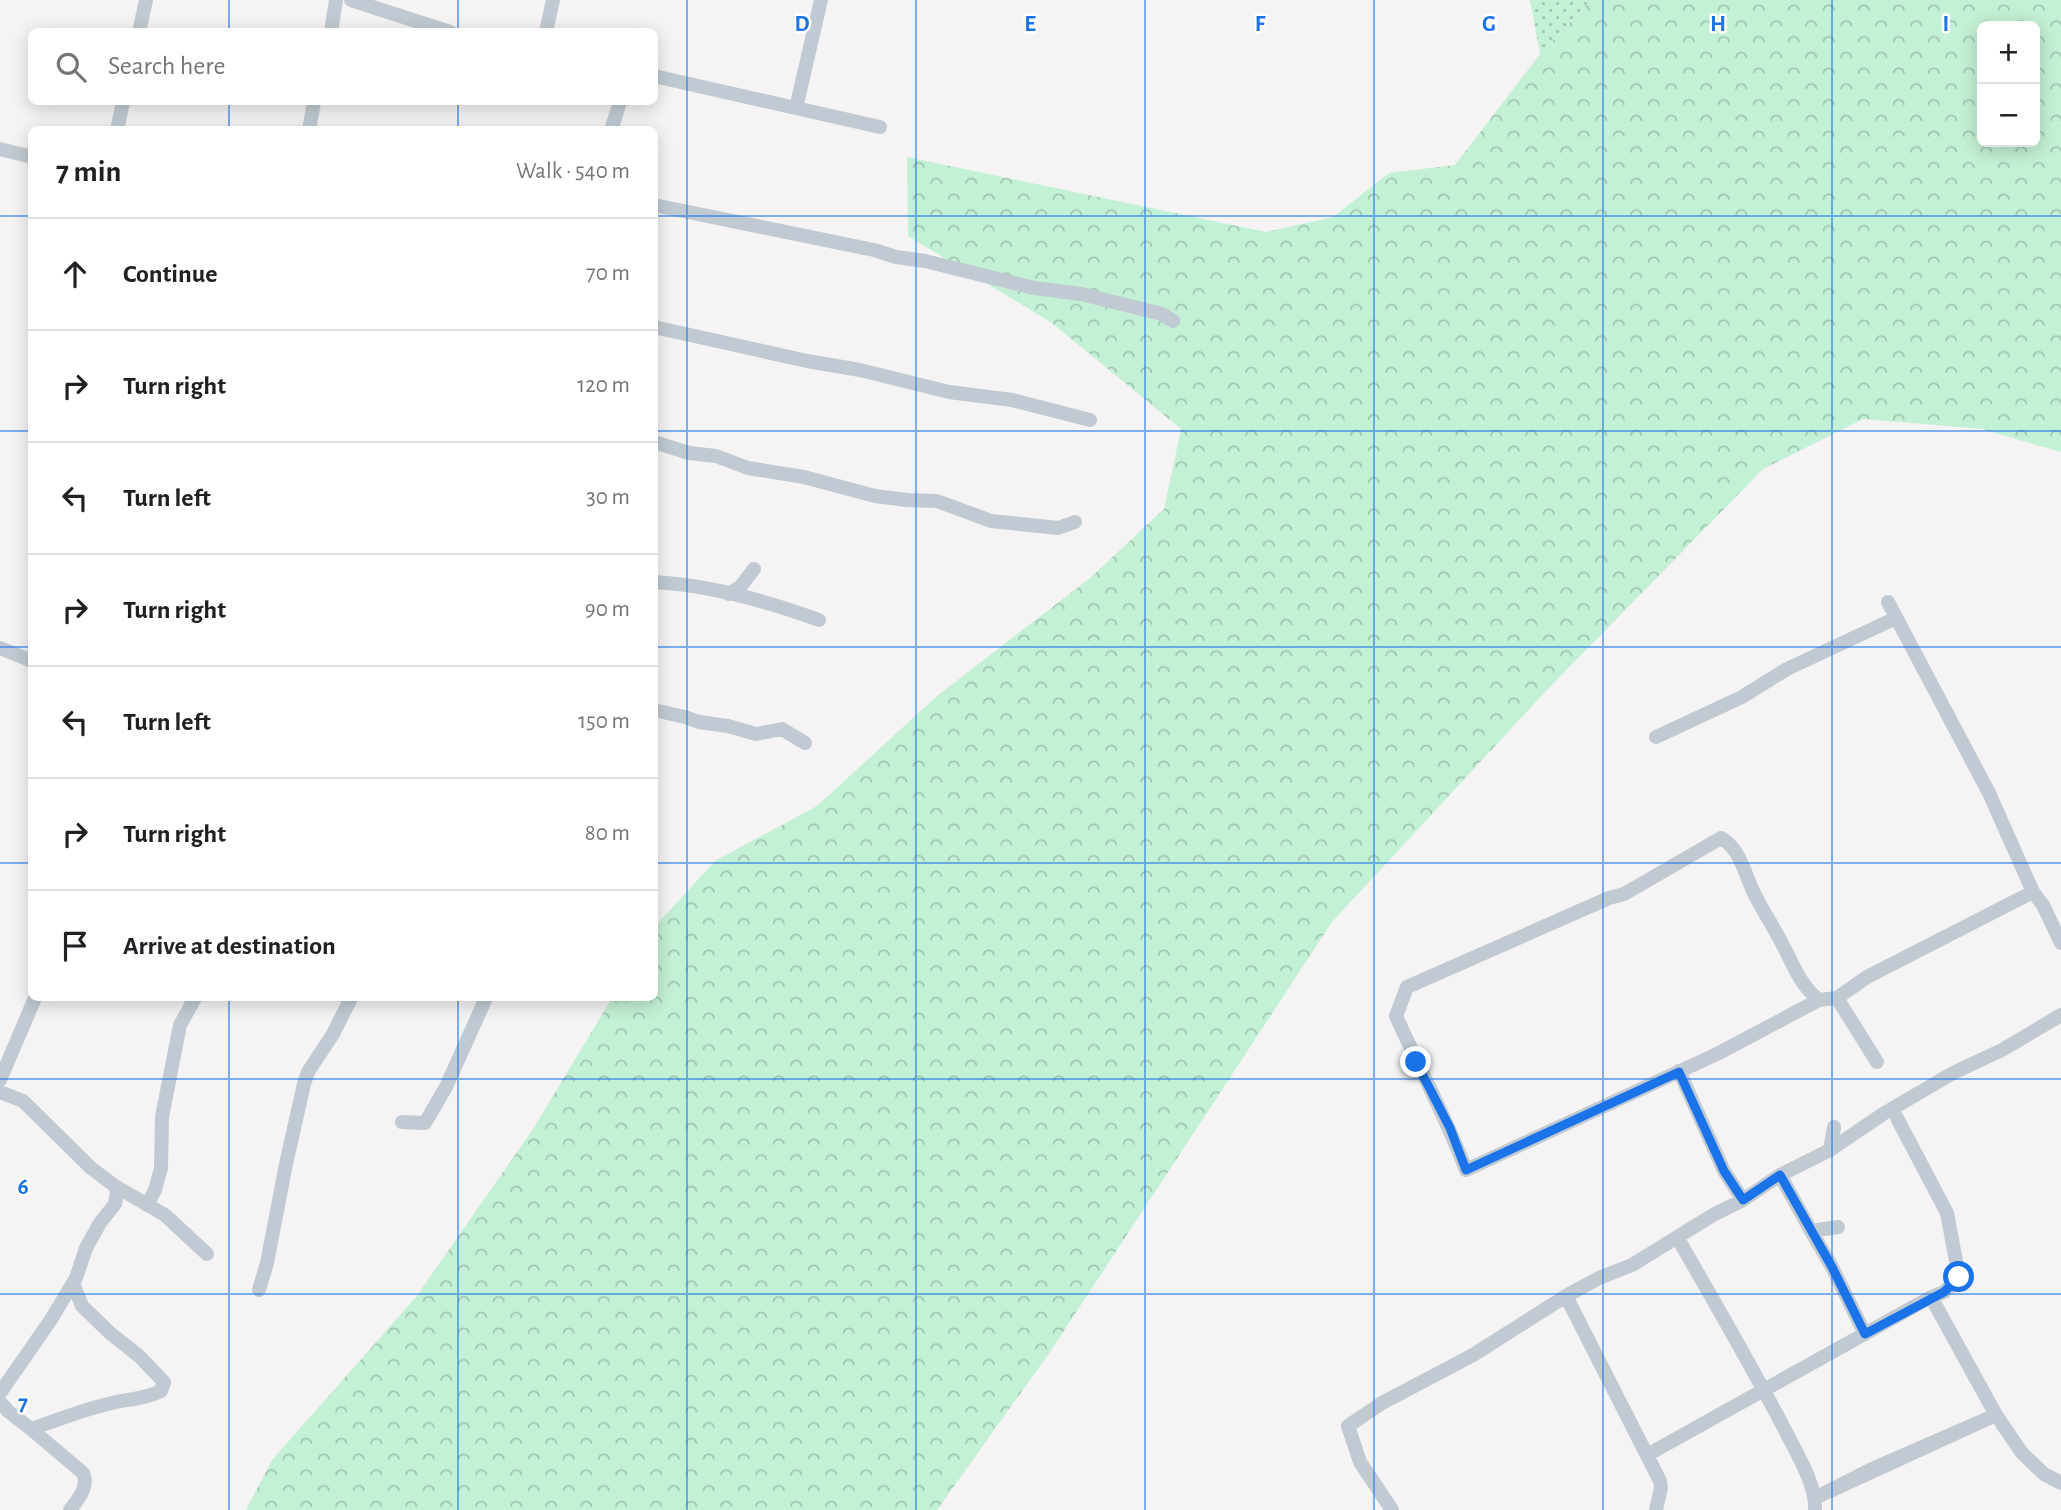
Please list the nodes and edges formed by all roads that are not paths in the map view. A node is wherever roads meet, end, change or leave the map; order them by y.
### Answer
1 (146, 0) edge
2 (336, 0) edge
3 (351, 0) edge
4 (553, 0) edge
5 (821, 0) edge
6 (140, 28) edge
7 (332, 28) edge
8 (436, 28) edge
9 (547, 28) edge
10 (658, 77) edge
11 (122, 105) edge
12 (314, 105) edge
13 (619, 105) edge
14 (796, 108) junction
15 (118, 126) edge
16 (313, 126) edge
17 (612, 126) edge
18 (880, 127) dead end
19 (0, 149) edge
20 (28, 156) edge
21 (658, 206) edge
22 (1173, 321) dead end
23 (658, 328) edge
24 (1090, 420) dead end
25 (658, 443) edge
26 (1075, 522) dead end
27 (754, 569) dead end
28 (658, 582) edge
29 (729, 594) junction
30 (1888, 602) dead end
31 (1896, 618) junction
32 (819, 620) dead end
33 (0, 648) edge
34 (28, 659) edge
35 (658, 711) edge
36 (1656, 737) dead end
37 (805, 743) dead end
38 (2034, 892) junction
39 (2061, 943) edge
40 (1837, 998) junction
41 (1819, 1000) junction
42 (34, 1001) edge
43 (193, 1001) edge
44 (349, 1001) edge
45 (485, 1001) edge
46 (2061, 1015) edge
47 (1877, 1062) dead end
48 (1679, 1072) junction
49 (0, 1080) edge
50 (0, 1092) edge
51 (1897, 1118) dead end
52 (402, 1122) dead end
53 (1834, 1128) dead end
54 (1830, 1150) junction
55 (1780, 1175) junction
56 (115, 1186) junction
57 (1743, 1200) junction
58 (147, 1205) junction
59 (1839, 1227) dead end
60 (1811, 1231) junction
61 (1678, 1237) junction
62 (207, 1254) dead end
63 (73, 1283) junction
64 (259, 1290) dead end
65 (1566, 1296) junction
66 (1931, 1297) junction
67 (1865, 1334) junction
68 (1764, 1390) junction
69 (0, 1393) edge
70 (0, 1402) edge
71 (1996, 1415) junction
72 (31, 1429) junction
73 (1647, 1455) junction
74 (2060, 1478) edge
75 (1815, 1504) edge
76 (70, 1510) edge
77 (1392, 1510) edge
78 (1656, 1510) edge

1 - 6 street
2 - 7 street
3 - 8 street
4 - 9 street
5 - 14 street
10 - 14 street
11 - 15 street
12 - 16 street
13 - 17 street
14 - 18 street
19 - 20 street
21 - 22 street
23 - 24 street
25 - 26 street
27 - 29 street
28 - 29 street
29 - 32 street
30 - 31 street
31 - 36 street
31 - 38 street
33 - 34 street
35 - 37 street
38 - 39 street
38 - 40 street
40 - 41 street
40 - 47 street
41 - 48 street
41 - 48 street
42 - 49 street
43 - 58 street
44 - 64 street
45 - 52 street
46 - 54 street
48 - 57 street
50 - 56 street
51 - 66 street
53 - 54 street
54 - 55 street
55 - 57 street
55 - 60 street
56 - 58 street
56 - 63 street
57 - 61 street
58 - 62 street
59 - 60 street
60 - 67 street
61 - 65 street
61 - 68 street
63 - 69 street
63 - 72 street
65 - 73 street
65 - 77 street
66 - 67 street
66 - 71 street
67 - 68 street
68 - 73 street
68 - 75 street
70 - 72 street
71 - 74 street
71 - 75 street
72 - 76 street
73 - 78 street

